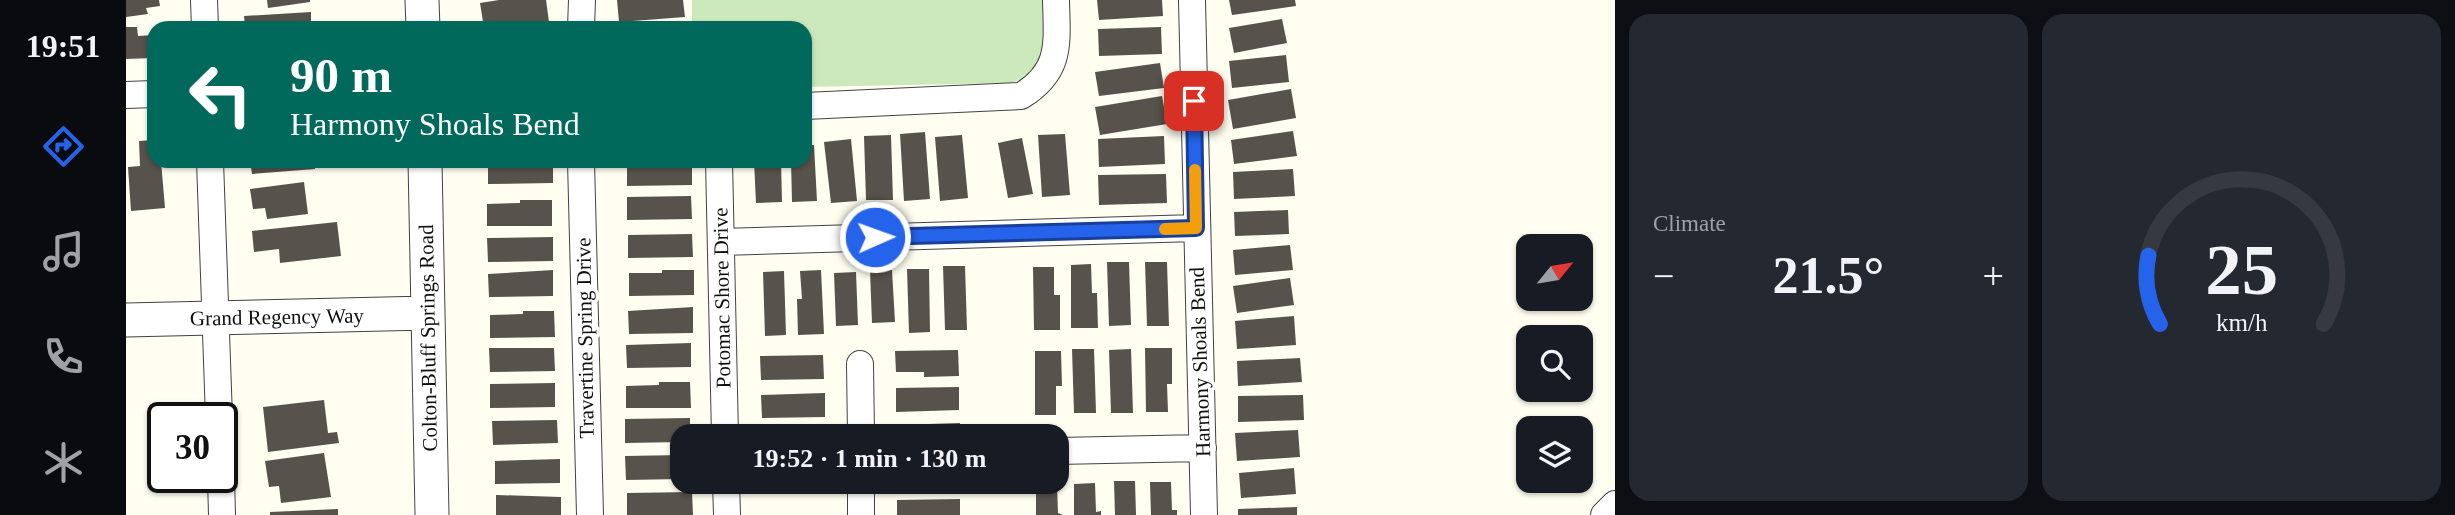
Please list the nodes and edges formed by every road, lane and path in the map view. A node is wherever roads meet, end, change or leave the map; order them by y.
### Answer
1 (204, 0) edge
2 (422, 0) edge
3 (582, 0) edge
4 (1056, 0) edge
5 (1192, 0) edge
6 (205, 21) edge
7 (423, 21) edge
8 (580, 21) edge
9 (147, 94) edge
10 (126, 95) edge
11 (812, 106) edge
12 (210, 168) edge
13 (425, 168) edge
14 (581, 168) edge
15 (719, 168) edge
16 (1196, 228) junction
17 (721, 242) junction
18 (428, 313) junction
19 (126, 320) edge
20 (215, 320) junction
21 (860, 364) dead end
22 (218, 402) edge
23 (725, 424) edge
24 (861, 424) edge
25 (1203, 448) junction
26 (1069, 451) edge
27 (221, 493) edge
28 (726, 494) edge
29 (861, 494) edge
30 (1615, 504) edge
31 (222, 515) edge
32 (432, 515) edge
33 (590, 515) edge
34 (727, 515) edge
35 (861, 515) edge
36 (1204, 515) edge
37 (1604, 515) edge

1 - 6 street
2 - 7 street
3 - 8 street
4 - 11 street
5 - 16 street, Harmony Shoals Bend
9 - 10 street
12 - 20 street
13 - 18 street, Colton-Bluff Springs Road
14 - 33 street, Travertine Spring Drive
15 - 17 street, Potomac Shore Drive
16 - 17 street
16 - 25 street, Harmony Shoals Bend
17 - 23 street, Potomac Shore Drive
18 - 20 street, Grand Regency Way
18 - 32 street, Colton-Bluff Springs Road
19 - 20 street, Grand Regency Way
20 - 22 street
21 - 24 street
25 - 26 street
25 - 36 street, Harmony Shoals Bend
27 - 31 street
28 - 34 street
29 - 35 street
30 - 37 street

